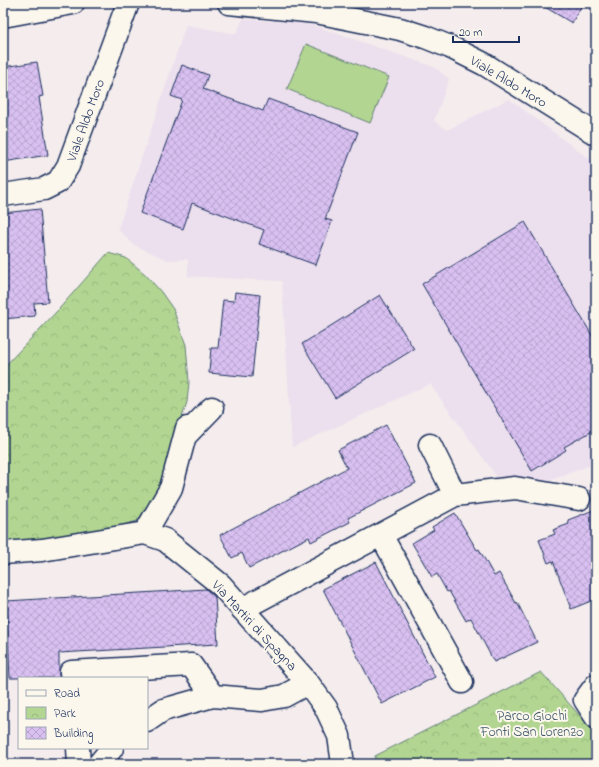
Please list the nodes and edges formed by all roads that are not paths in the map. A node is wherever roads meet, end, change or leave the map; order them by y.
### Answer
1 (73, 3) edge
2 (128, 3) edge
3 (237, 3) edge
4 (340, 10) edge
5 (3, 16) edge
6 (596, 134) edge
7 (3, 194) edge
8 (212, 408) dead end
9 (430, 445) dead end
10 (455, 495) junction
11 (579, 499) dead end
12 (145, 533) junction
13 (381, 535) junction
14 (3, 553) edge
15 (242, 609) junction
16 (72, 677) edge
17 (462, 682) dead end
18 (308, 683) junction
19 (596, 685) edge
20 (213, 696) junction
21 (596, 717) edge
22 (148, 720) edge
23 (78, 749) edge
24 (111, 749) edge
25 (79, 764) edge
26 (99, 764) edge
27 (343, 764) edge

1 - 5 street
2 - 7 street, Viale Aldo Moro
3 - 4 street, Viale Aldo Moro
4 - 6 street, Viale Aldo Moro
8 - 12 street
9 - 10 street
10 - 11 street
10 - 13 street
12 - 14 street, Via Martiri di Spagna
12 - 15 street, Via Martiri di Spagna
13 - 15 street
13 - 17 street
15 - 18 street, Via Martiri di Spagna
16 - 20 street
18 - 20 street
18 - 27 street, Via Martiri di Spagna
19 - 21 street
20 - 22 street
23 - 25 street
24 - 26 street

